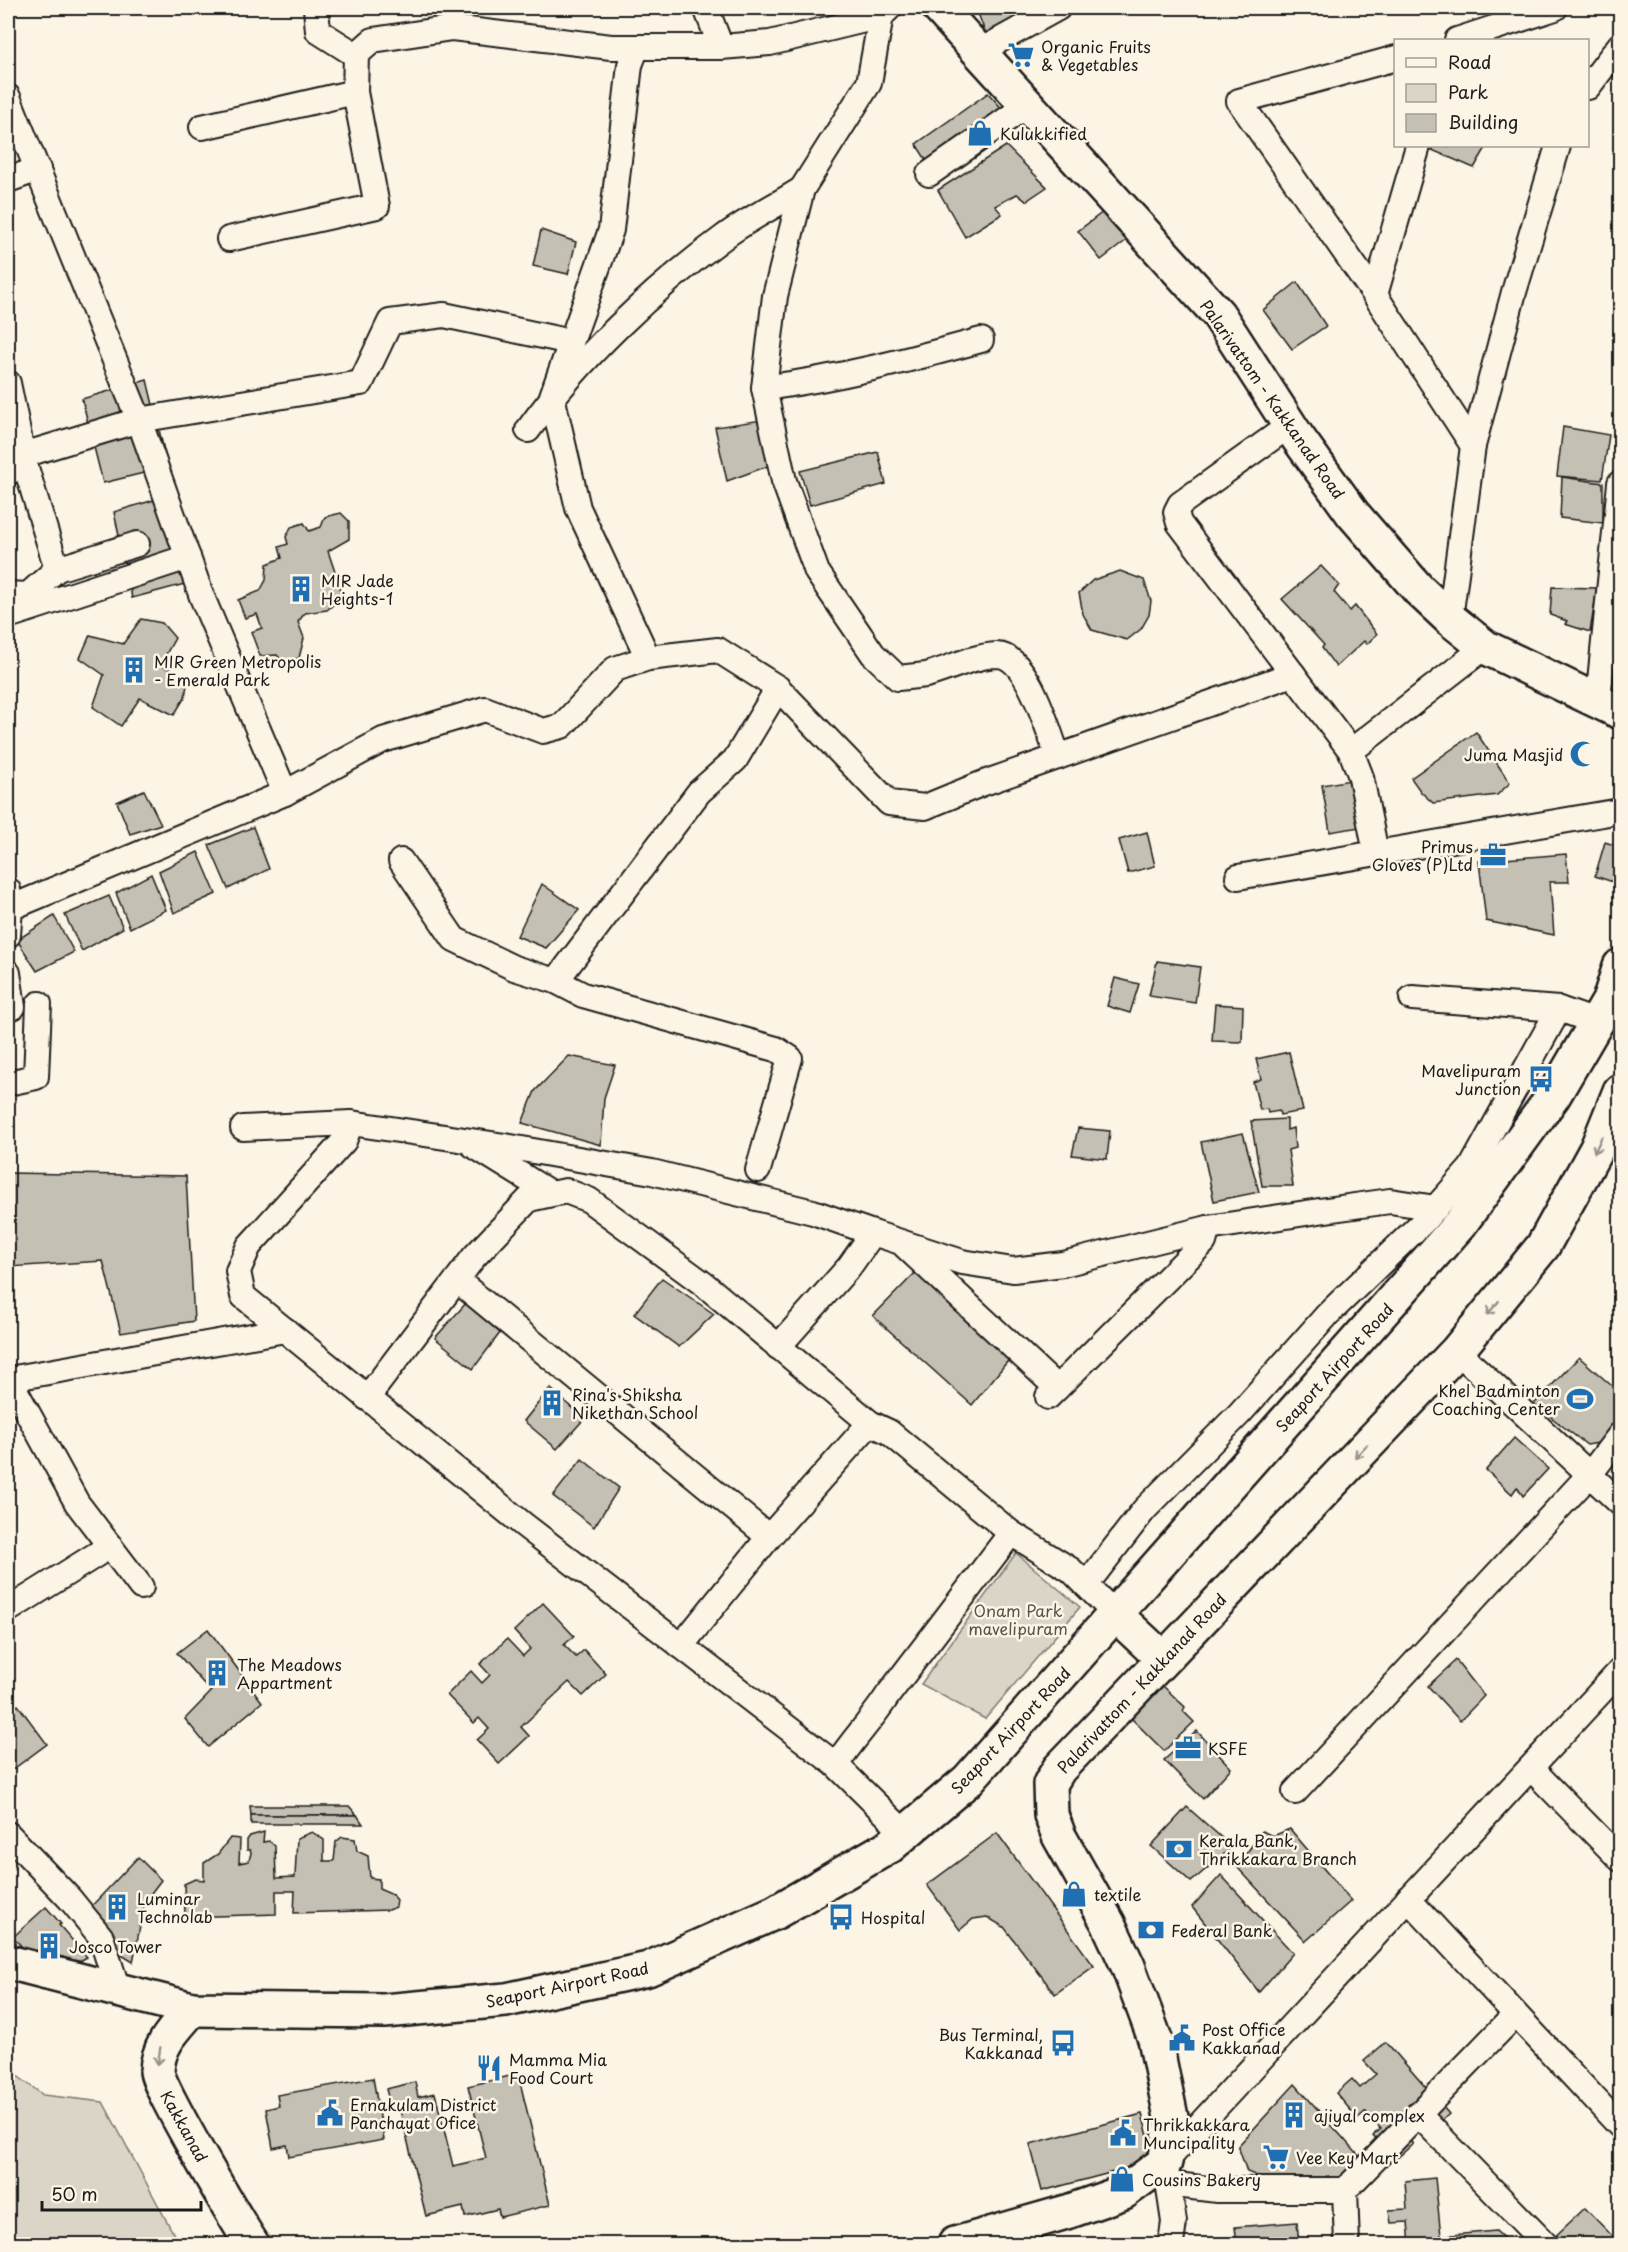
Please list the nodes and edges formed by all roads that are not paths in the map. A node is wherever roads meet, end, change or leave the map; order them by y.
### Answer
1 (316, 8) edge
2 (706, 8) edge
3 (939, 8) edge
4 (1058, 8) edge
5 (1555, 8) edge
6 (885, 12) edge
7 (1460, 39) edge
8 (1620, 45) edge
9 (637, 47) junction
10 (721, 47) junction
11 (980, 51) junction
12 (356, 55) junction
13 (1394, 58) edge
14 (1589, 84) edge
15 (355, 92) junction
16 (8, 97) edge
17 (1024, 100) junction
18 (202, 127) dead end
19 (1418, 147) edge
20 (1558, 147) edge
21 (38, 169) junction
22 (929, 174) dead end
23 (8, 180) edge
24 (802, 189) junction
25 (229, 239) dead end
26 (1375, 295) junction
27 (981, 340) dead end
28 (571, 342) junction
29 (8, 382) edge
30 (765, 388) junction
31 (552, 396) junction
32 (139, 420) junction
33 (1290, 425) junction
34 (528, 430) dead end
35 (1473, 446) junction
36 (16, 467) edge
37 (1620, 483) edge
38 (137, 544) dead end
39 (188, 557) junction
40 (57, 569) junction
41 (8, 594) edge
42 (8, 616) edge
43 (1450, 619) junction
44 (1485, 646) junction
45 (648, 658) junction
46 (1293, 674) junction
47 (778, 688) junction
48 (1609, 707) edge
49 (1351, 751) junction
50 (1058, 757) junction
51 (285, 793) junction
52 (1620, 811) edge
53 (1376, 853) junction
54 (401, 861) dead end
55 (1238, 877) dead end
56 (9, 899) edge
57 (8, 935) edge
58 (1620, 966) edge
59 (8, 973) edge
60 (556, 981) junction
61 (1412, 998) dead end
62 (39, 1004) dead end
63 (14, 1007) dead end
64 (1558, 1009) junction
65 (1596, 1022) junction
66 (8, 1083) edge
67 (1620, 1090) edge
68 (351, 1123) junction
69 (243, 1128) dead end
70 (468, 1140) junction
71 (758, 1170) dead end
72 (550, 1193) junction
73 (1436, 1208) junction
74 (1208, 1228) junction
75 (873, 1233) junction
76 (898, 1240) junction
77 (458, 1281) junction
78 (285, 1330) junction
79 (777, 1347) junction
80 (1457, 1351) junction
81 (8, 1378) edge
82 (367, 1398) junction
83 (870, 1423) junction
84 (1620, 1435) edge
85 (1591, 1473) junction
86 (1620, 1503) edge
87 (1011, 1533) junction
88 (769, 1537) junction
89 (110, 1546) junction
90 (1086, 1585) junction
91 (141, 1587) dead end
92 (8, 1610) edge
93 (1115, 1614) junction
94 (681, 1646) junction
95 (1162, 1658) junction
96 (1620, 1671) edge
97 (836, 1765) junction
98 (1531, 1768) junction
99 (1295, 1792) dead end
100 (905, 1833) junction
101 (8, 1834) edge
102 (1620, 1859) edge
103 (1408, 1899) junction
104 (8, 1962) edge
105 (118, 1990) junction
106 (192, 2009) junction
107 (1515, 2015) junction
108 (1418, 2114) junction
109 (1620, 2126) edge
110 (1167, 2173) junction
111 (1345, 2190) junction
112 (252, 2244) edge
113 (955, 2244) edge
114 (1171, 2244) edge
115 (1347, 2244) edge
116 (1545, 2244) edge

1 - 12 street
2 - 10 street
3 - 11 main road, Palarivattom - Kakkanad Road
4 - 11 street
5 - 7 street
6 - 10 street
6 - 24 street
8 - 14 street
9 - 10 street
9 - 12 street
9 - 28 street
11 - 17 main road, Palarivattom - Kakkanad Road
12 - 15 street
13 - 26 street
15 - 18 street
15 - 25 street
16 - 21 street
17 - 22 street
17 - 33 main road, Palarivattom - Kakkanad Road
19 - 26 street
20 - 35 street
21 - 23 street
21 - 32 street
24 - 30 street
24 - 31 street
26 - 35 street
27 - 30 street
28 - 31 street
28 - 32 street
29 - 36 street
30 - 50 street
31 - 34 street
31 - 45 street
32 - 36 street
32 - 39 street
33 - 43 main road, Palarivattom - Kakkanad Road
33 - 46 street
35 - 43 street
36 - 40 street
37 - 48 street
38 - 40 street
39 - 42 street
39 - 51 street
40 - 41 street
43 - 44 main road, Palarivattom - Kakkanad Road
44 - 48 main road, Palarivattom - Kakkanad Road
44 - 49 street
45 - 47 street
45 - 51 street
46 - 49 street
46 - 50 street
47 - 50 street
47 - 60 street
49 - 53 street
51 - 56 street
52 - 53 street
53 - 55 street
54 - 60 street
56 - 57 street
58 - 65 main road, Seaport Airport Road
59 - 63 street
60 - 71 street
61 - 64 street
62 - 66 street
64 - 65 street
64 - 73 street
65 - 93 main road, Seaport Airport Road
67 -> 80 main road, Palarivattom - Kakkanad Road
68 - 69 street
68 - 70 street
68 - 78 street
70 - 72 street
70 - 75 street
72 - 77 street
72 - 79 street
73 - 74 street
73 - 90 street
74 - 76 street
74 - 76 street
75 - 76 street
75 - 79 street
77 - 82 street
77 - 88 street
78 - 81 street
78 - 82 street
79 - 83 street
80 - 85 street
80 -> 95 main road, Palarivattom - Kakkanad Road
81 - 89 street
82 - 94 street
83 - 87 street
83 - 88 street
84 - 85 street
85 - 86 street
85 - 99 street
87 - 90 street
87 - 97 street
88 - 94 street
89 - 91 street
89 - 92 street
90 - 93 street
93 - 95 main road
93 - 100 main road, Seaport Airport Road
94 - 97 street
95 - 110 main road, Palarivattom - Kakkanad Road
96 - 98 street
97 - 100 street
98 - 102 street
98 - 103 street
100 - 106 main road, Seaport Airport Road
101 - 105 street
103 - 107 street
103 - 110 street
104 - 105 main road, Seaport Airport Road
105 - 106 main road, Seaport Airport Road
106 -> 112 main road, Kakkanad
107 - 108 street
107 - 109 street
108 - 111 street
108 - 116 street
110 - 111 street
110 - 113 main road
110 - 114 street
111 - 115 street

